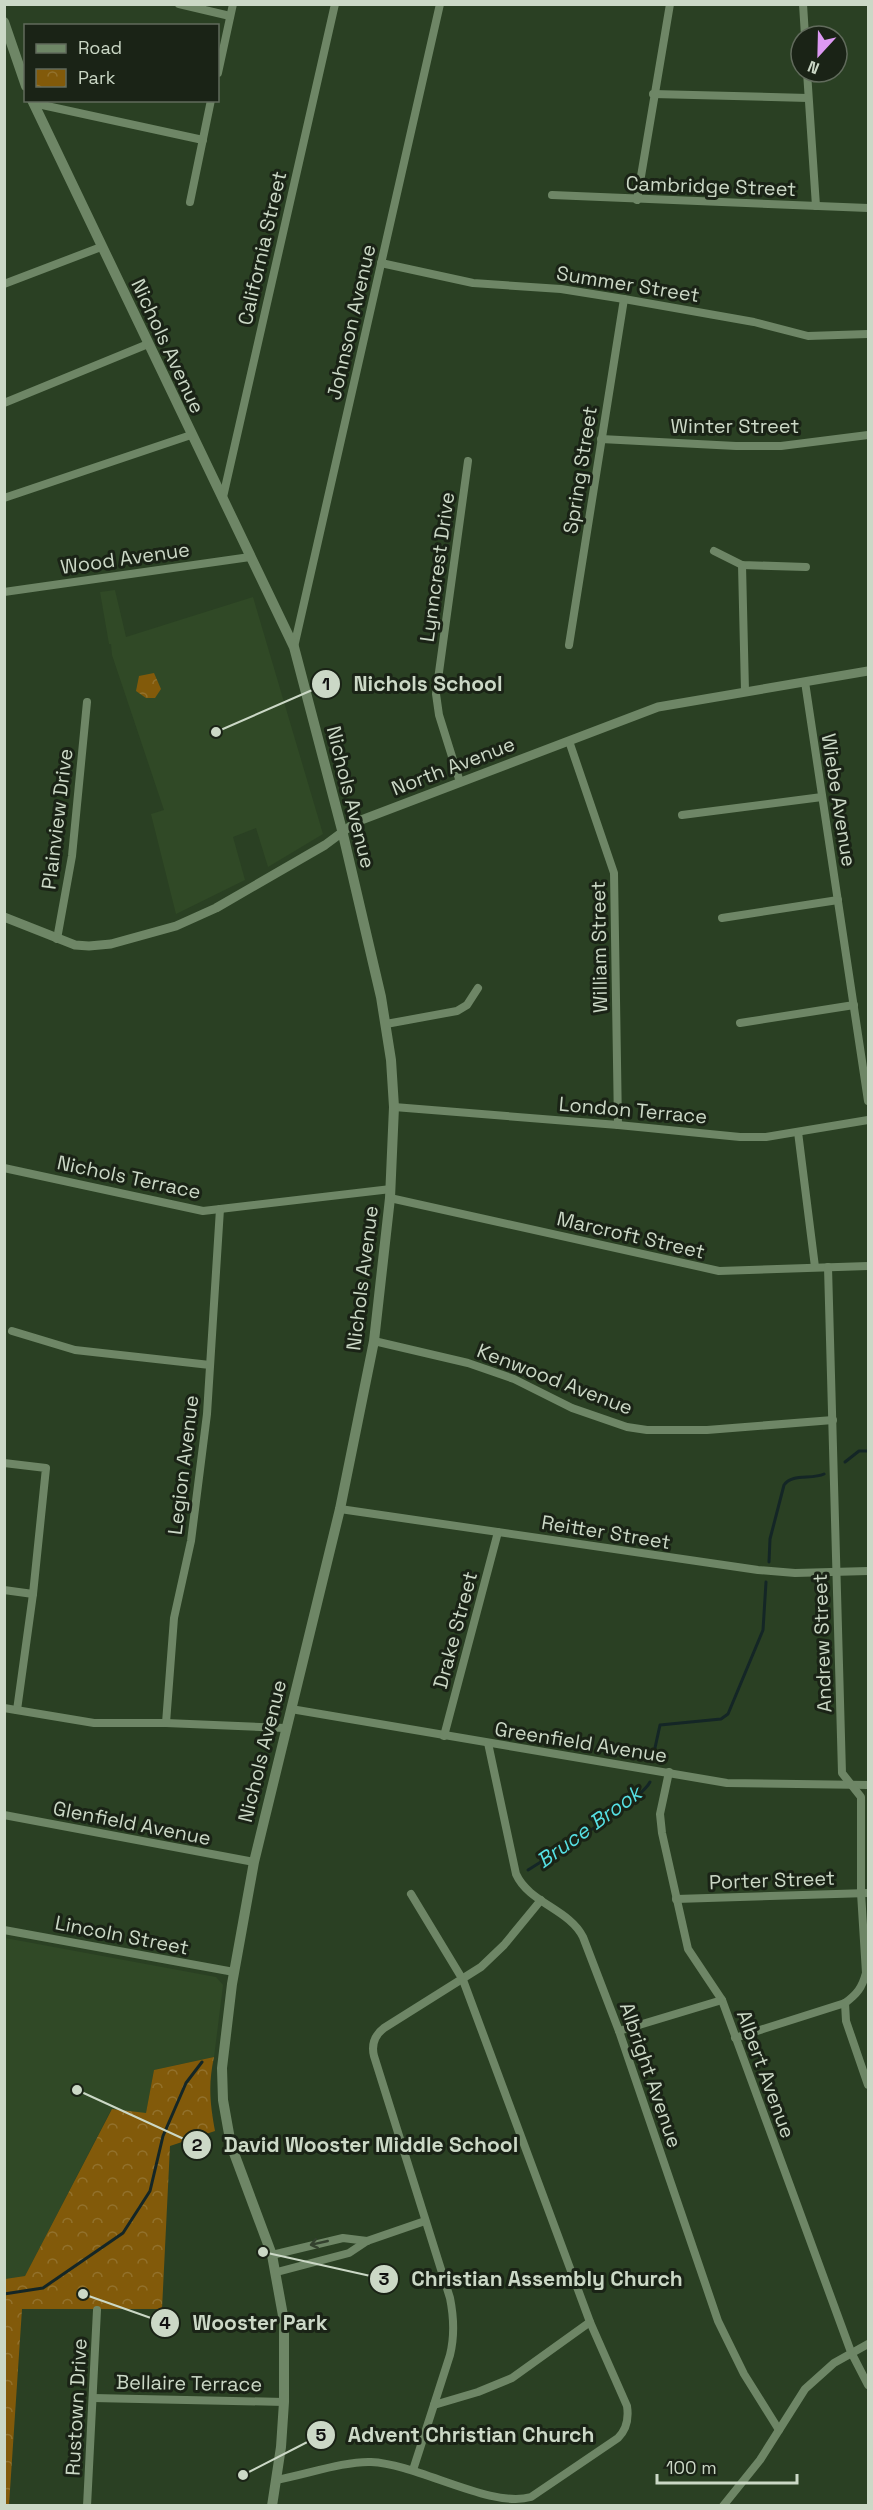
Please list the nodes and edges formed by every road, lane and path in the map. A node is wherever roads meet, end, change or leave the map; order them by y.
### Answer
1 (178, 4) edge
2 (233, 4) edge
3 (336, 4) edge
4 (440, 4) edge
5 (670, 4) edge
6 (803, 4) edge
7 (230, 16) junction
8 (4, 22) edge
9 (804, 24) edge
10 (219, 68) edge
11 (24, 80) edge
12 (807, 84) edge
13 (653, 94) junction
14 (808, 98) junction
15 (32, 102) edge
16 (211, 102) edge
17 (202, 140) junction
18 (552, 195) dead end
19 (637, 200) junction
20 (190, 202) dead end
21 (816, 206) junction
22 (868, 208) edge
23 (101, 247) junction
24 (381, 263) junction
25 (4, 284) edge
26 (624, 299) junction
27 (868, 334) edge
28 (148, 344) junction
29 (4, 403) edge
30 (191, 435) junction
31 (868, 435) edge
32 (601, 439) junction
33 (468, 461) dead end
34 (4, 498) edge
35 (222, 500) junction
36 (714, 551) dead end
37 (250, 557) junction
38 (742, 565) junction
39 (806, 567) dead end
40 (4, 592) edge
41 (569, 645) dead end
42 (294, 647) junction
43 (868, 671) edge
44 (805, 682) junction
45 (745, 691) junction
46 (87, 702) dead end
47 (569, 741) junction
48 (460, 782) junction
49 (822, 797) junction
50 (682, 815) dead end
51 (342, 830) junction
52 (838, 900) junction
53 (4, 917) edge
54 (722, 918) dead end
55 (57, 939) junction
56 (478, 988) dead end
57 (854, 1005) junction
58 (740, 1023) dead end
59 (386, 1024) junction
60 (868, 1101) edge
61 (394, 1107) junction
62 (868, 1120) edge
63 (618, 1125) junction
64 (798, 1132) junction
65 (4, 1168) edge
66 (391, 1194) junction
67 (220, 1209) junction
68 (868, 1266) edge
69 (815, 1267) junction
70 (828, 1267) junction
71 (12, 1331) dead end
72 (374, 1341) junction
73 (210, 1365) junction
74 (833, 1420) junction
75 (4, 1463) edge
76 (340, 1509) junction
77 (498, 1532) junction
78 (868, 1570) edge
79 (837, 1571) junction
80 (4, 1590) edge
81 (33, 1594) junction
82 (4, 1708) edge
83 (291, 1709) junction
84 (16, 1710) junction
85 (166, 1723) junction
86 (285, 1728) junction
87 (444, 1736) junction
88 (488, 1743) junction
89 (669, 1772) junction
90 (850, 1785) junction
91 (868, 1785) edge
92 (4, 1815) edge
93 (254, 1862) junction
94 (865, 1893) edge
95 (411, 1894) dead end
96 (676, 1899) junction
97 (541, 1900) junction
98 (4, 1930) edge
99 (234, 1972) junction
100 (463, 1980) junction
101 (722, 2000) junction
102 (845, 2003) junction
103 (619, 2031) junction
104 (735, 2038) junction
105 (868, 2085) edge
106 (425, 2221) junction
107 (367, 2241) junction
108 (272, 2255) junction
109 (277, 2272) junction
110 (97, 2310) dead end
111 (590, 2322) junction
112 (868, 2344) edge
113 (851, 2352) junction
114 (868, 2385) edge
115 (93, 2398) junction
116 (284, 2402) junction
117 (434, 2405) junction
118 (779, 2430) junction
119 (413, 2470) junction
120 (276, 2480) junction
121 (87, 2505) edge
122 (272, 2505) edge
123 (723, 2505) edge

1 - 7 street
2 - 7 street
3 - 35 street, California Street
4 - 24 street, Johnson Avenue
5 - 13 street
6 - 9 street
7 - 10 street
8 - 11 main road
12 - 14 street
13 - 14 street
13 - 19 street
14 - 21 street
15 - 17 street
15 - 23 main road, Nichols Avenue
16 - 17 street
17 - 20 street
18 - 19 street, Cambridge Street
19 - 21 street, Cambridge Street
21 - 22 street, Cambridge Street
23 - 25 street
23 - 28 main road, Nichols Avenue
24 - 26 street, Summer Street
24 - 42 street, Johnson Avenue
26 - 27 street, Summer Street
26 - 32 street, Spring Street
28 - 29 street
28 - 30 main road, Nichols Avenue
30 - 34 street
30 - 35 main road, Nichols Avenue
31 - 32 street, Winter Street
32 - 41 street, Spring Street
33 - 48 street, Lynncrest Drive
35 - 37 main road, Nichols Avenue
36 - 38 street
37 - 40 street, Wood Avenue
37 - 42 main road, Nichols Avenue
38 - 39 street
38 - 45 street
42 - 51 main road, Nichols Avenue
43 - 44 street, North Avenue
44 - 45 street, North Avenue
44 - 49 street, Wiebe Avenue
45 - 47 street, North Avenue
46 - 55 street, Plainview Drive
47 - 48 street, North Avenue
47 - 63 street, William Street
48 - 51 street, North Avenue
49 - 50 street
49 - 52 street, Wiebe Avenue
51 - 55 street, North Avenue
51 - 59 main road, Nichols Avenue
52 - 54 street
52 - 57 street, Wiebe Avenue
53 - 55 street, North Avenue
56 - 59 street
57 - 58 street
57 - 60 street, Wiebe Avenue
59 - 61 main road, Nichols Avenue
61 - 63 street, London Terrace
61 - 66 main road, Nichols Avenue
62 - 64 street, London Terrace
63 - 64 street, London Terrace
64 - 69 street
65 - 67 street, Nichols Terrace
66 - 67 street, Nichols Terrace
66 - 69 street, Marcroft Street
66 - 72 main road, Nichols Avenue
67 - 73 street, Legion Avenue
68 - 70 street, Marcroft Street
69 - 70 street, Marcroft Street
70 - 74 street, Andrew Street
71 - 73 street
72 - 74 street, Kenwood Avenue
72 - 76 main road, Nichols Avenue
73 - 85 street, Legion Avenue
74 - 79 street, Andrew Street
75 - 81 street
76 - 77 street, Reitter Street
76 - 83 main road, Nichols Avenue
77 - 79 street, Reitter Street
77 - 87 street, Drake Street
78 - 79 street, Reitter Street
79 - 90 street, Andrew Street
80 - 81 street
81 - 84 street
82 - 84 street
83 - 86 main road, Nichols Avenue
83 - 87 street, Greenfield Avenue
84 - 85 street
85 - 86 street
86 - 93 main road, Nichols Avenue
87 - 88 street, Greenfield Avenue
88 - 89 street, Greenfield Avenue
88 - 97 street, Albright Avenue
89 - 90 street, Greenfield Avenue
89 - 96 street, Albert Avenue
90 - 91 street, Greenfield Avenue
90 - 94 street, Andrew Street
92 - 93 street, Glenfield Avenue
93 - 99 main road, Nichols Avenue
94 - 96 street, Porter Street
94 - 102 street, Andrew Street
95 - 100 street
96 - 101 street, Albert Avenue
97 - 100 street
97 - 103 street, Albright Avenue
98 - 99 street, Lincoln Street
99 - 108 main road, Nichols Avenue
100 - 106 street
100 - 111 street
101 - 103 street
101 - 104 street, Albert Avenue
102 - 104 street
102 - 105 street
103 - 118 street, Albright Avenue
104 - 113 street, Albert Avenue
106 - 107 street
106 - 117 street
107 -> 108 street
107 - 109 street
108 - 109 main road, Nichols Avenue
109 - 116 main road, Nichols Avenue
110 - 115 street, Rustown Drive
111 - 117 street
111 - 119 street
112 - 113 street
113 - 114 street, Albert Avenue
113 - 118 street
115 - 116 street, Bellaire Terrace
115 - 121 street, Rustown Drive
116 - 120 main road, Nichols Avenue
117 - 119 street
118 - 123 street
119 - 120 street
120 - 122 main road, Nichols Avenue

